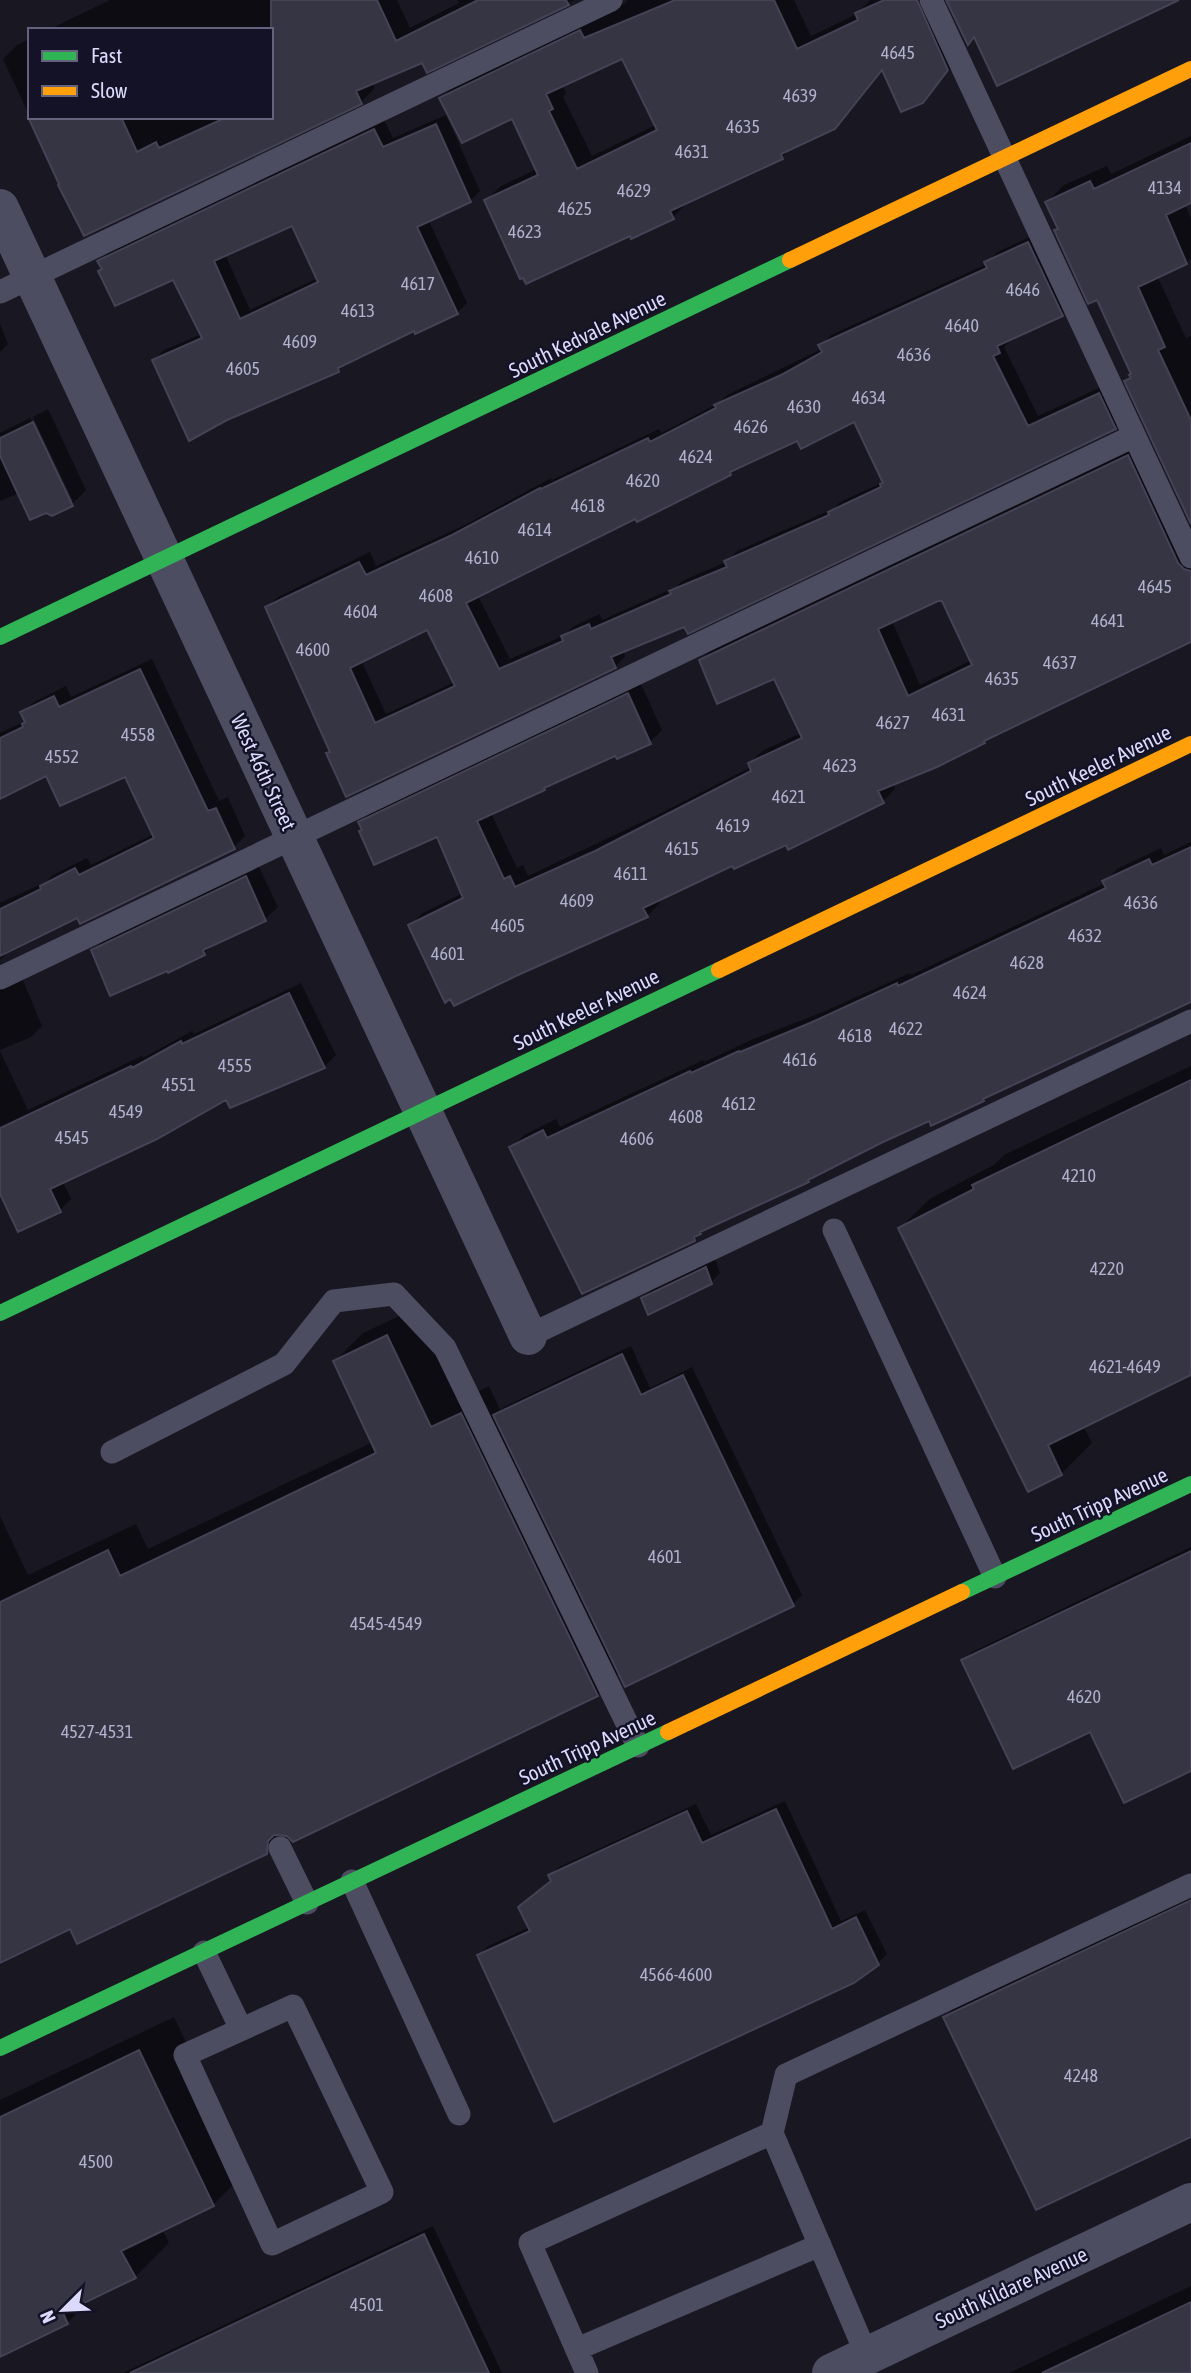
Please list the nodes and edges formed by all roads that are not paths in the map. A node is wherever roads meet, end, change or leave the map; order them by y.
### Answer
1 (611, 0) edge
2 (930, 0) edge
3 (1191, 69) edge
4 (1004, 158) junction
5 (0, 208) edge
6 (16, 285) edge
7 (1134, 436) junction
8 (1191, 557) edge
9 (165, 558) junction
10 (0, 637) edge
11 (1191, 744) edge
12 (294, 837) junction
13 (0, 978) edge
14 (1191, 1021) edge
15 (424, 1110) junction
16 (834, 1230) dead end
17 (0, 1313) edge
18 (528, 1336) joint
19 (111, 1452) dead end
20 (1191, 1484) edge
21 (995, 1577) junction
22 (638, 1746) junction
23 (280, 1848) dead end
24 (352, 1881) junction
25 (1191, 1885) edge
26 (307, 1903) junction
27 (204, 1952) junction
28 (241, 2029) junction
29 (0, 2048) edge
30 (459, 2114) dead end
31 (772, 2133) junction
32 (1191, 2202) edge
33 (820, 2245) junction
34 (577, 2349) junction
35 (867, 2356) junction
36 (587, 2373) edge
37 (831, 2373) edge

1 - 6 lane
2 - 4 lane
3 - 4 street, South Kedvale Avenue
4 - 7 lane
4 - 9 street, South Kedvale Avenue
5 - 6 street, West 46th Street
6 - 9 street, West 46th Street
7 - 8 lane
7 - 12 lane
9 - 10 street, South Kedvale Avenue
9 - 12 street, West 46th Street
11 - 15 street, South Keeler Avenue
12 - 13 lane
12 - 15 street, West 46th Street
14 - 18 lane
15 - 17 street, South Keeler Avenue
15 - 18 street, West 46th Street
16 - 21 lane
19 - 22 lane
20 - 21 street, South Tripp Avenue
21 - 22 street, South Tripp Avenue
22 - 24 street, South Tripp Avenue
23 - 26 lane
24 - 26 street, South Tripp Avenue
24 - 30 lane
25 - 31 lane
26 - 27 street, South Tripp Avenue
27 - 28 lane
27 - 29 street, South Tripp Avenue
28 - 28 lane
31 - 33 lane
31 - 34 lane
32 - 35 street, South Kildare Avenue
33 - 34 lane
33 - 35 lane
34 - 36 lane
35 - 37 street, South Kildare Avenue

